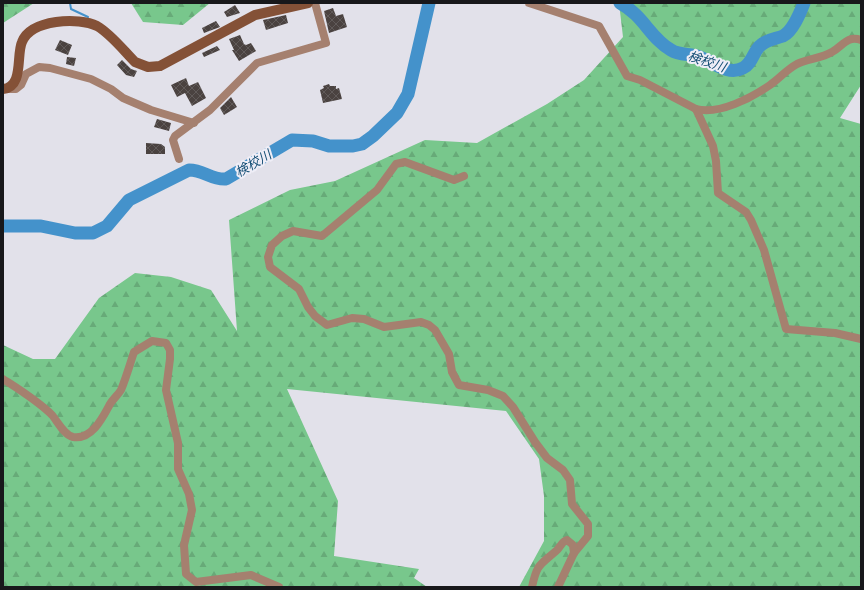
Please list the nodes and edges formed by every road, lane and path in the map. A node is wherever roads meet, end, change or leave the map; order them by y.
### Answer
1 (308, 3) edge
2 (315, 3) edge
3 (528, 3) edge
4 (861, 40) edge
5 (5, 89) edge
6 (696, 109) junction
7 (194, 123) junction
8 (179, 159) dead end
9 (464, 176) dead end
10 (861, 339) edge
11 (3, 379) edge
12 (574, 554) junction
13 (279, 587) edge
14 (532, 587) edge
15 (558, 587) edge

1 - 5 street
2 - 7 street
3 - 6 street
4 - 6 street
5 - 7 street
6 - 10 street
7 - 8 street
9 - 12 street
11 - 13 street
12 - 14 street
12 - 15 street

